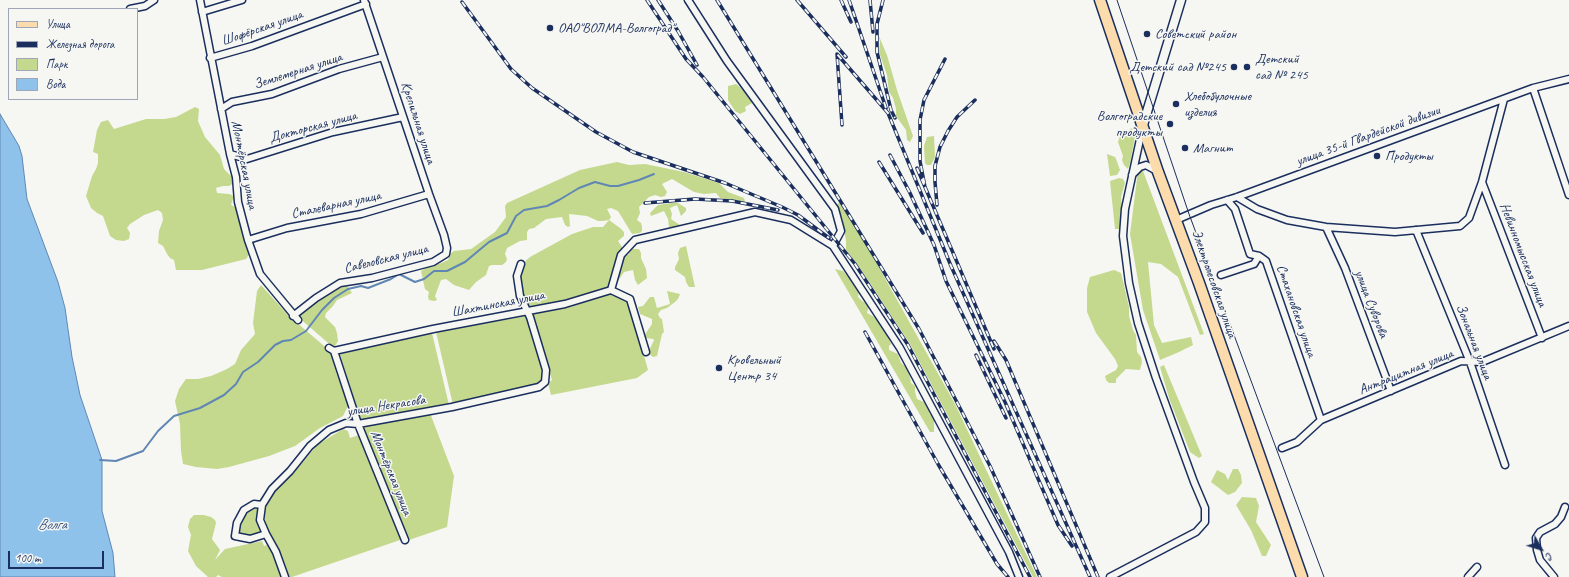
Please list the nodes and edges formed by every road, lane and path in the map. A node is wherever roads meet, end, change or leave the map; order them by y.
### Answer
1 (154, 0) edge
2 (200, 0) edge
3 (242, 0) edge
4 (688, 0) edge
5 (1100, 0) edge
6 (1181, 0) edge
7 (365, 2) edge
8 (135, 8) edge
9 (202, 12) junction
10 (383, 57) junction
11 (210, 58) junction
12 (1569, 79) edge
13 (1533, 88) junction
14 (1504, 99) junction
15 (221, 109) junction
16 (403, 117) junction
17 (1143, 125) junction
18 (230, 154) junction
19 (1158, 172) junction
20 (1132, 175) junction
21 (1482, 182) junction
22 (429, 194) junction
23 (1569, 195) edge
24 (1237, 197) junction
25 (1227, 200) junction
26 (1176, 220) junction
27 (1326, 227) junction
28 (1416, 230) junction
29 (248, 240) junction
30 (833, 246) junction
31 (446, 254) joint
32 (1259, 256) junction
33 (521, 264) dead end
34 (1221, 276) dead end
35 (611, 290) junction
36 (527, 311) junction
37 (296, 318) joint
38 (1569, 326) edge
39 (1542, 338) junction
40 (332, 350) joint
41 (646, 352) dead end
42 (1470, 362) junction
43 (1391, 391) junction
44 (1321, 420) junction
45 (358, 424) junction
46 (1282, 448) dead end
47 (1505, 465) dead end
48 (262, 505) junction
49 (1565, 507) dead end
50 (266, 534) junction
51 (405, 540) dead end
52 (1476, 567) dead end
53 (285, 577) edge
54 (1019, 577) edge
55 (1110, 577) edge
56 (1302, 577) edge
57 (1468, 577) edge
58 (1554, 577) edge

1 - 8 street
2 - 9 street, Монтёрская улица
3 - 9 street
4 - 30 street
5 - 17 main road, Электролесовская улица
6 - 17 street
7 - 10 street, Крепильная улица
7 - 11 street, Шофёрская улица
9 - 11 street, Монтёрская улица
10 - 15 street, Землемерная улица
10 - 16 street, Крепильная улица
11 - 15 street, Монтёрская улица
12 - 13 street, улица 35-й Гвардейской дивизии
13 - 14 street, улица 35-й Гвардейской дивизии
13 - 23 street
14 - 21 street
14 - 24 street, улица 35-й Гвардейской дивизии
15 - 18 street, Монтёрская улица
16 - 18 street, Докторская улица
16 - 22 street, Крепильная улица
17 - 19 main road, Электролесовская улица
17 - 20 street
18 - 29 street, Монтёрская улица
19 - 20 street
19 - 26 main road, Электролесовская улица
20 - 55 street
21 - 28 street
21 - 39 street, Невинномысская улица
22 - 29 street, Сталеварная улица
22 - 31 street, Крепильная улица
24 - 25 street, улица 35-й Гвардейской дивизии
24 - 27 street
25 - 26 street, улица 35-й Гвардейской дивизии
25 - 32 street, Стахановская улица
26 - 56 main road, Электролесовская улица
27 - 28 street
27 - 43 street, улица Суворова
28 - 42 street, Зональная улица
29 - 37 street, Монтёрская улица
30 - 35 street
30 - 54 street
31 - 37 street, Савеловская улица
32 - 34 street
32 - 44 street, Стахановская улица
33 - 36 street
35 - 36 street, Шахтинская улица
35 - 41 street
36 - 40 street, Шахтинская улица
36 - 45 street, улица Некрасова
38 - 39 street, Антрацитная улица
39 - 42 street, Антрацитная улица
40 - 45 street, Монтёрская улица
42 - 43 street, Антрацитная улица
42 - 47 street, Зональная улица
43 - 44 street, Антрацитная улица
44 - 46 street, Антрацитная улица
45 - 48 street, улица Некрасова
45 - 51 street, Монтёрская улица
48 - 50 street
48 - 50 street
49 - 58 street
50 - 53 street
52 - 57 street

